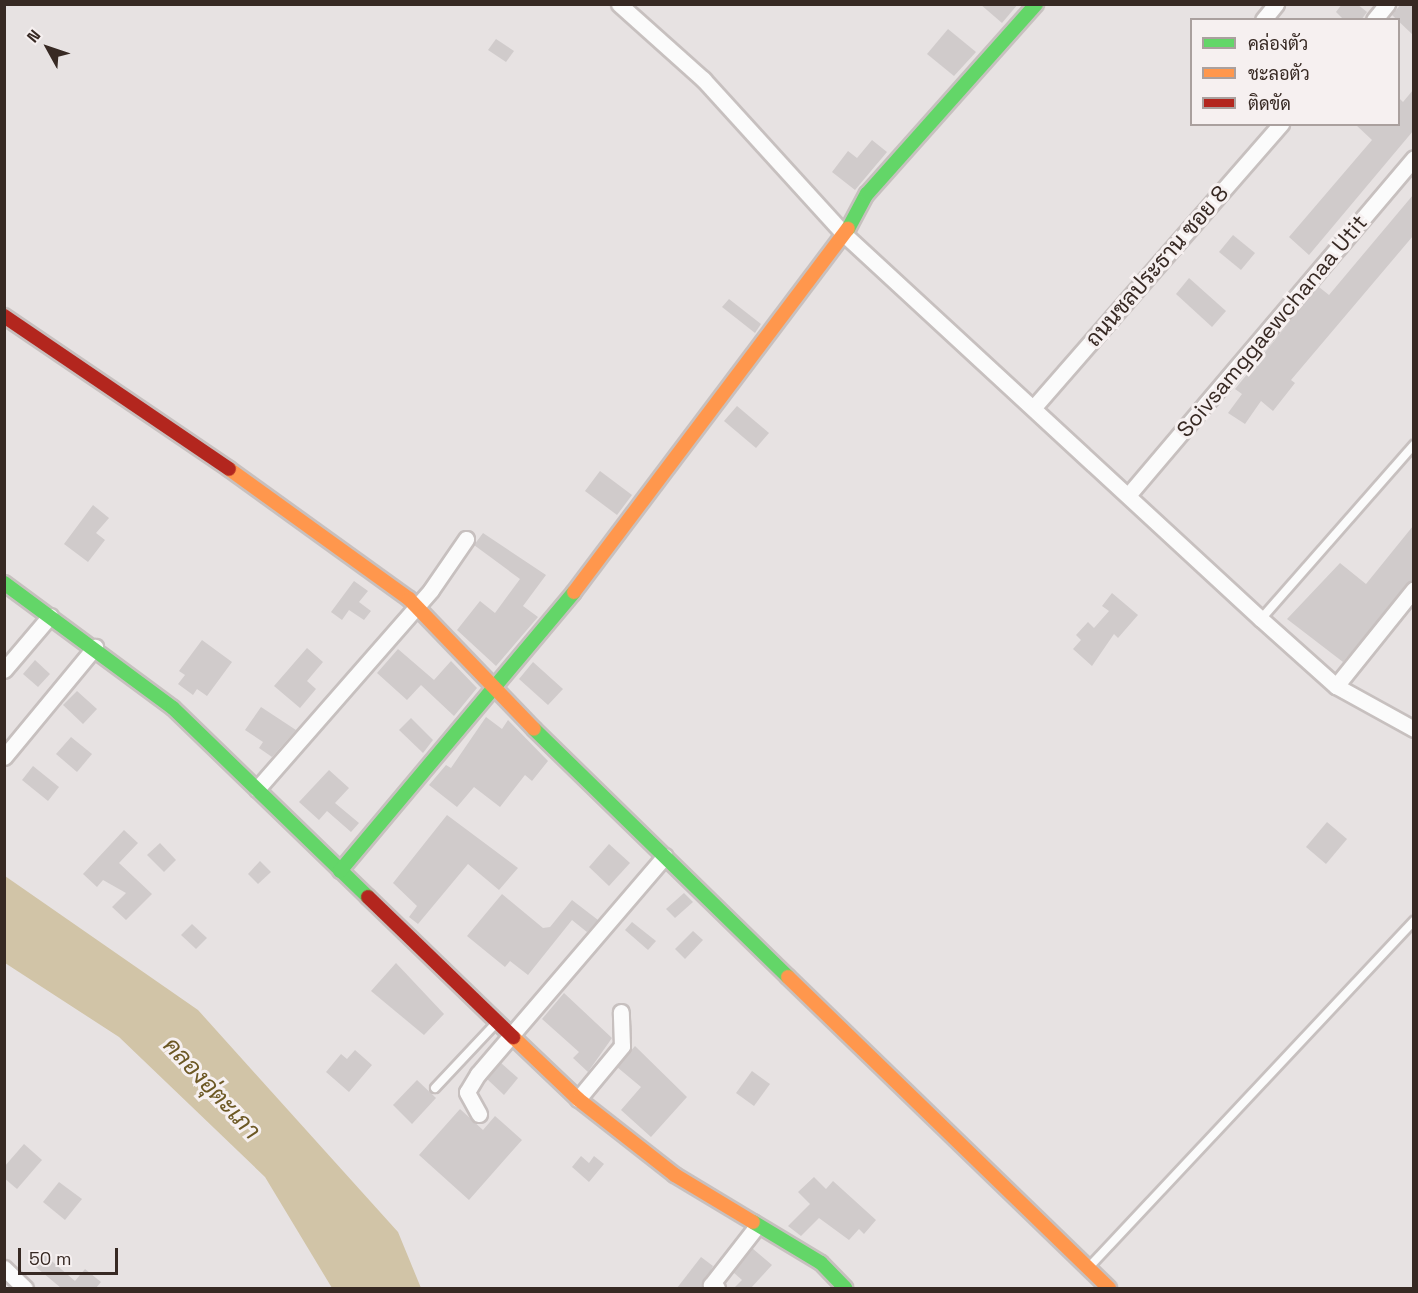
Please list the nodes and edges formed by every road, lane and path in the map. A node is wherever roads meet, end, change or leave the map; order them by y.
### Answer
1 (619, 4) edge
2 (1036, 4) edge
3 (1276, 4) edge
4 (1387, 4) edge
5 (1265, 18) edge
6 (1376, 18) edge
7 (1279, 126) edge
8 (1413, 158) edge
9 (846, 236) junction
10 (4, 316) edge
11 (1034, 407) junction
12 (1413, 445) edge
13 (1130, 493) junction
14 (466, 539) dead end
15 (4, 583) edge
16 (1413, 589) edge
17 (416, 606) junction
18 (50, 616) junction
19 (1261, 619) junction
20 (95, 647) junction
21 (4, 670) edge
22 (1336, 686) junction
23 (496, 688) junction
24 (1413, 729) edge
25 (4, 757) edge
26 (257, 789) junction
27 (665, 856) junction
28 (340, 871) junction
29 (1413, 921) edge
30 (621, 1012) dead end
31 (498, 1021) junction
32 (513, 1032) junction
33 (435, 1088) dead end
34 (578, 1099) junction
35 (479, 1114) dead end
36 (757, 1226) junction
37 (4, 1268) edge
38 (1088, 1269) junction
39 (25, 1288) edge
40 (717, 1288) edge
41 (845, 1288) edge
42 (1109, 1288) edge

1 - 9 street
2 - 9 street
3 - 5 street
4 - 6 street
7 - 11 street, ถนนชลประธาน ซอย 8
8 - 13 street, Soivsamggaewchanaa Utit
9 - 11 street
9 - 23 street
10 - 17 street
11 - 13 street
12 - 19 lane
13 - 19 street
14 - 17 street
15 - 18 street
16 - 22 street
17 - 23 street
17 - 26 street
18 - 20 street
18 - 21 street
19 - 22 street
20 - 25 street
20 - 26 street
22 - 24 street
23 - 27 street
23 - 28 street
26 - 28 street
27 - 32 street
27 - 38 street
28 - 31 street
29 - 38 lane
30 - 34 street
31 - 32 street
31 - 33 lane
32 - 34 street
32 - 35 street
34 - 36 street
36 - 40 street
36 - 41 street
37 - 39 street
38 - 42 street

